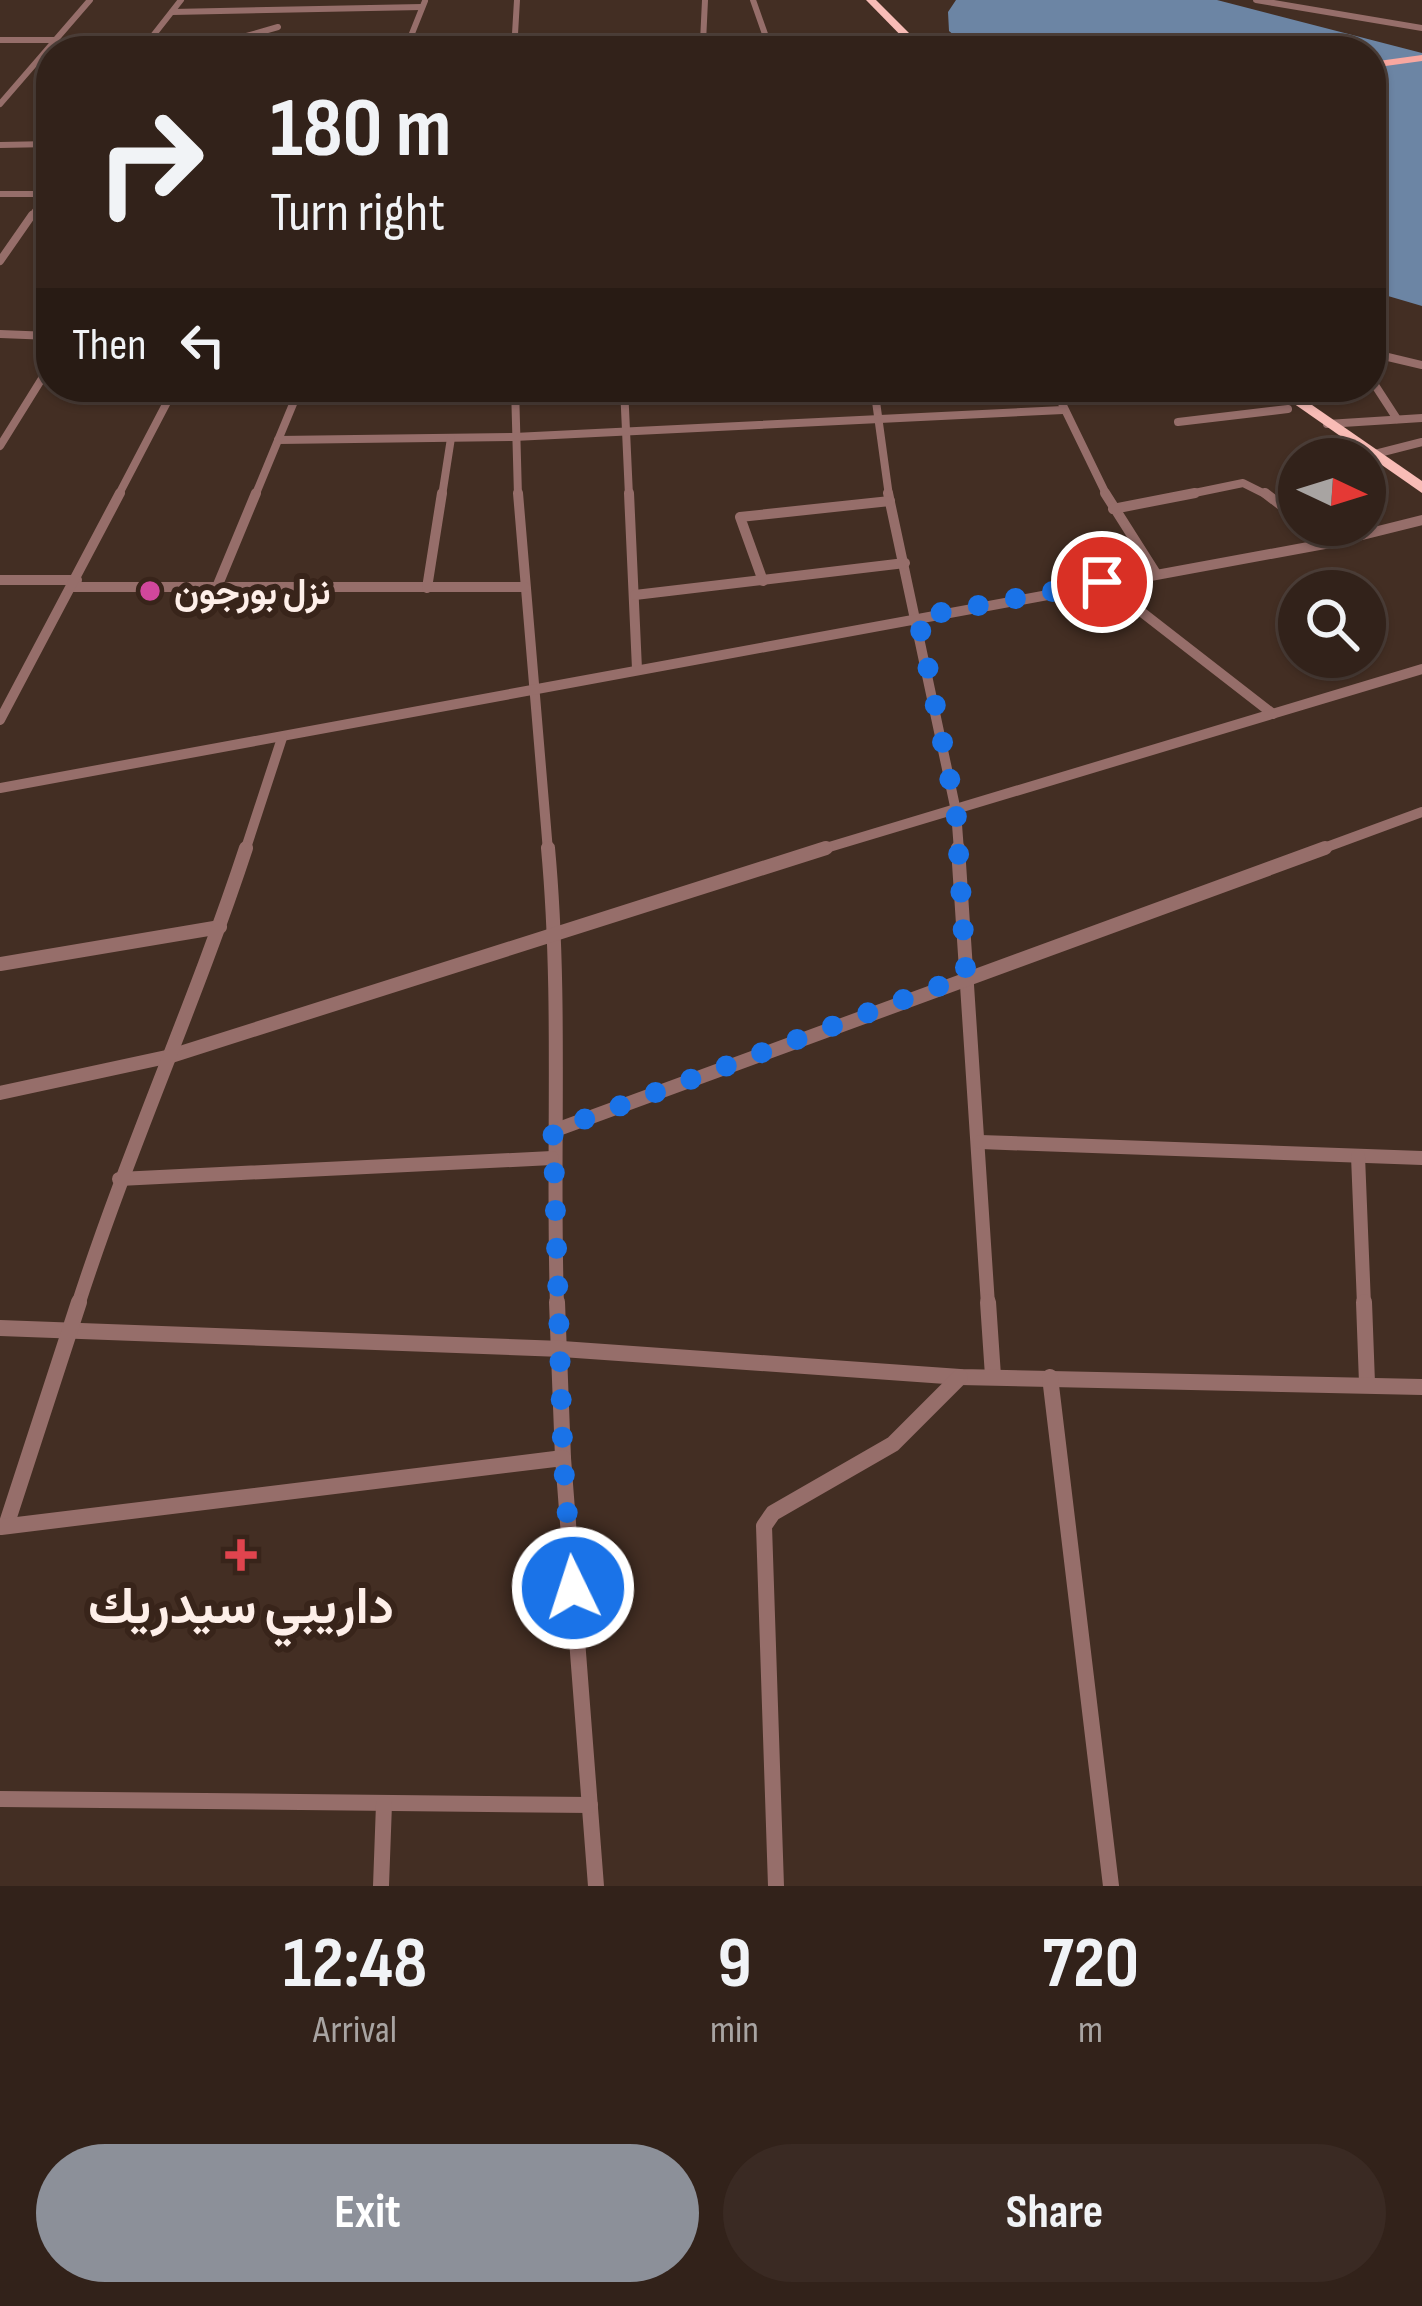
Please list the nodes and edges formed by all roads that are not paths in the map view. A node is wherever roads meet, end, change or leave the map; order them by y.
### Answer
1 (91, 0) edge
2 (181, 0) edge
3 (517, 0) edge
4 (705, 0) edge
5 (754, 0) edge
6 (861, 0) edge
7 (871, 0) edge
8 (1256, 0) edge
9 (424, 3) edge
10 (172, 12) junction
11 (278, 27) dead end
12 (1422, 28) edge
13 (60, 36) edge
14 (153, 36) edge
15 (246, 36) edge
16 (411, 36) edge
17 (515, 36) edge
18 (703, 36) edge
19 (766, 36) edge
20 (897, 36) edge
21 (907, 36) edge
22 (0, 40) edge
23 (36, 40) edge
24 (1422, 56) edge
25 (1386, 60) edge
26 (36, 64) edge
27 (34, 66) joint
28 (0, 104) edge
29 (36, 144) edge
30 (0, 145) edge
31 (0, 194) edge
32 (36, 194) edge
33 (36, 212) edge
34 (0, 261) edge
35 (0, 334) edge
36 (36, 335) edge
37 (1386, 357) edge
38 (1422, 365) edge
39 (36, 388) edge
40 (167, 402) edge
41 (294, 402) edge
42 (513, 402) edge
43 (626, 402) edge
44 (876, 402) edge
45 (1060, 402) edge
46 (1279, 402) edge
47 (1297, 402) edge
48 (1386, 402) edge
49 (1288, 409) junction
50 (1063, 410) junction
51 (878, 418) junction
52 (1422, 418) edge
53 (1397, 419) junction
54 (1178, 422) dead end
55 (1327, 424) junction
56 (630, 431) junction
57 (514, 437) junction
58 (452, 438) junction
59 (1333, 438) edge
60 (1343, 438) edge
61 (278, 440) junction
62 (1422, 442) edge
63 (0, 446) edge
64 (1386, 453) edge
65 (1386, 469) edge
66 (1386, 474) edge
67 (1422, 488) edge
68 (890, 501) junction
69 (1422, 502) edge
70 (1278, 503) edge
71 (1113, 509) junction
72 (1422, 520) edge
73 (1386, 529) edge
74 (1318, 546) edge
75 (905, 563) junction
76 (1155, 572) junction
77 (0, 580) edge
78 (763, 580) junction
79 (1102, 582) junction
80 (75, 583) junction
81 (217, 587) junction
82 (525, 587) junction
83 (427, 588) junction
84 (634, 595) junction
85 (918, 617) junction
86 (637, 668) junction
87 (1422, 669) edge
88 (532, 688) junction
89 (1273, 714) junction
90 (0, 719) edge
91 (282, 738) junction
92 (0, 788) edge
93 (956, 811) junction
94 (1422, 812) edge
95 (220, 927) junction
96 (556, 935) junction
97 (0, 964) edge
98 (966, 976) junction
99 (171, 1056) junction
100 (0, 1094) edge
101 (553, 1131) junction
102 (980, 1142) junction
103 (1358, 1156) junction
104 (552, 1158) junction
105 (1422, 1158) edge
106 (119, 1179) junction
107 (0, 1328) edge
108 (69, 1330) junction
109 (562, 1349) junction
110 (993, 1376) junction
111 (960, 1377) junction
112 (1050, 1377) junction
113 (1367, 1383) junction
114 (1422, 1387) edge
115 (563, 1458) junction
116 (3, 1526) edge
117 (0, 1798) edge
118 (384, 1804) junction
119 (590, 1805) junction
120 (381, 1886) edge
121 (596, 1886) edge
122 (776, 1886) edge
123 (1111, 1886) edge

1 - 13 street
2 - 10 street
3 - 17 street
4 - 18 street
5 - 19 street
6 - 20 highway
7 - 21 highway
8 - 12 street
9 - 10 street
9 - 16 street
10 - 14 street
11 - 15 street
22 - 23 street
24 - 25 main road
26 - 27 street
27 - 28 street
29 - 30 street
31 - 32 street
33 - 34 street
35 - 36 street
37 - 38 street
39 - 63 street
40 - 80 street
41 - 61 street
42 - 57 street
43 - 56 street
44 - 51 street
45 - 50 street
46 - 49 highway
47 - 55 highway
48 - 53 street
49 - 54 street
49 - 59 highway
50 - 51 street
50 - 71 street
51 - 56 street
51 - 68 street
52 - 53 street
53 - 55 street
55 - 60 highway
56 - 57 street
56 - 84 street
57 - 58 street
57 - 82 street
58 - 61 street
58 - 83 street
61 - 81 street
62 - 64 street
65 - 67 highway
66 - 69 highway
68 - 75 street
68 - 78 street
70 - 71 street
71 - 76 street
72 - 73 street
74 - 76 street
75 - 78 street
75 - 85 street
76 - 79 street
77 - 80 street
78 - 84 street
79 - 85 street
79 - 89 street
80 - 81 street
80 - 90 street
81 - 83 street
82 - 83 street
82 - 88 street
84 - 86 street
85 - 86 street
85 - 93 street
86 - 88 street
87 - 89 street
88 - 91 street
88 - 96 street
89 - 93 street
91 - 92 street
91 - 95 street
93 - 96 street
93 - 98 street
94 - 98 street
95 - 97 street
95 - 99 street
96 - 99 street
96 - 101 street
98 - 101 street
98 - 102 street
99 - 100 street
99 - 106 street
101 - 104 street
102 - 103 street
102 - 110 street
103 - 105 street
103 - 113 street
104 - 106 street
104 - 109 street
106 - 108 street
107 - 108 street
108 - 109 street
108 - 116 street
109 - 111 street
109 - 115 street
110 - 111 street
110 - 112 street
111 - 122 street
112 - 113 street
112 - 123 street
113 - 114 street
115 - 116 street
115 - 119 street
117 - 118 street
118 - 119 street
118 - 120 street
119 - 121 street

